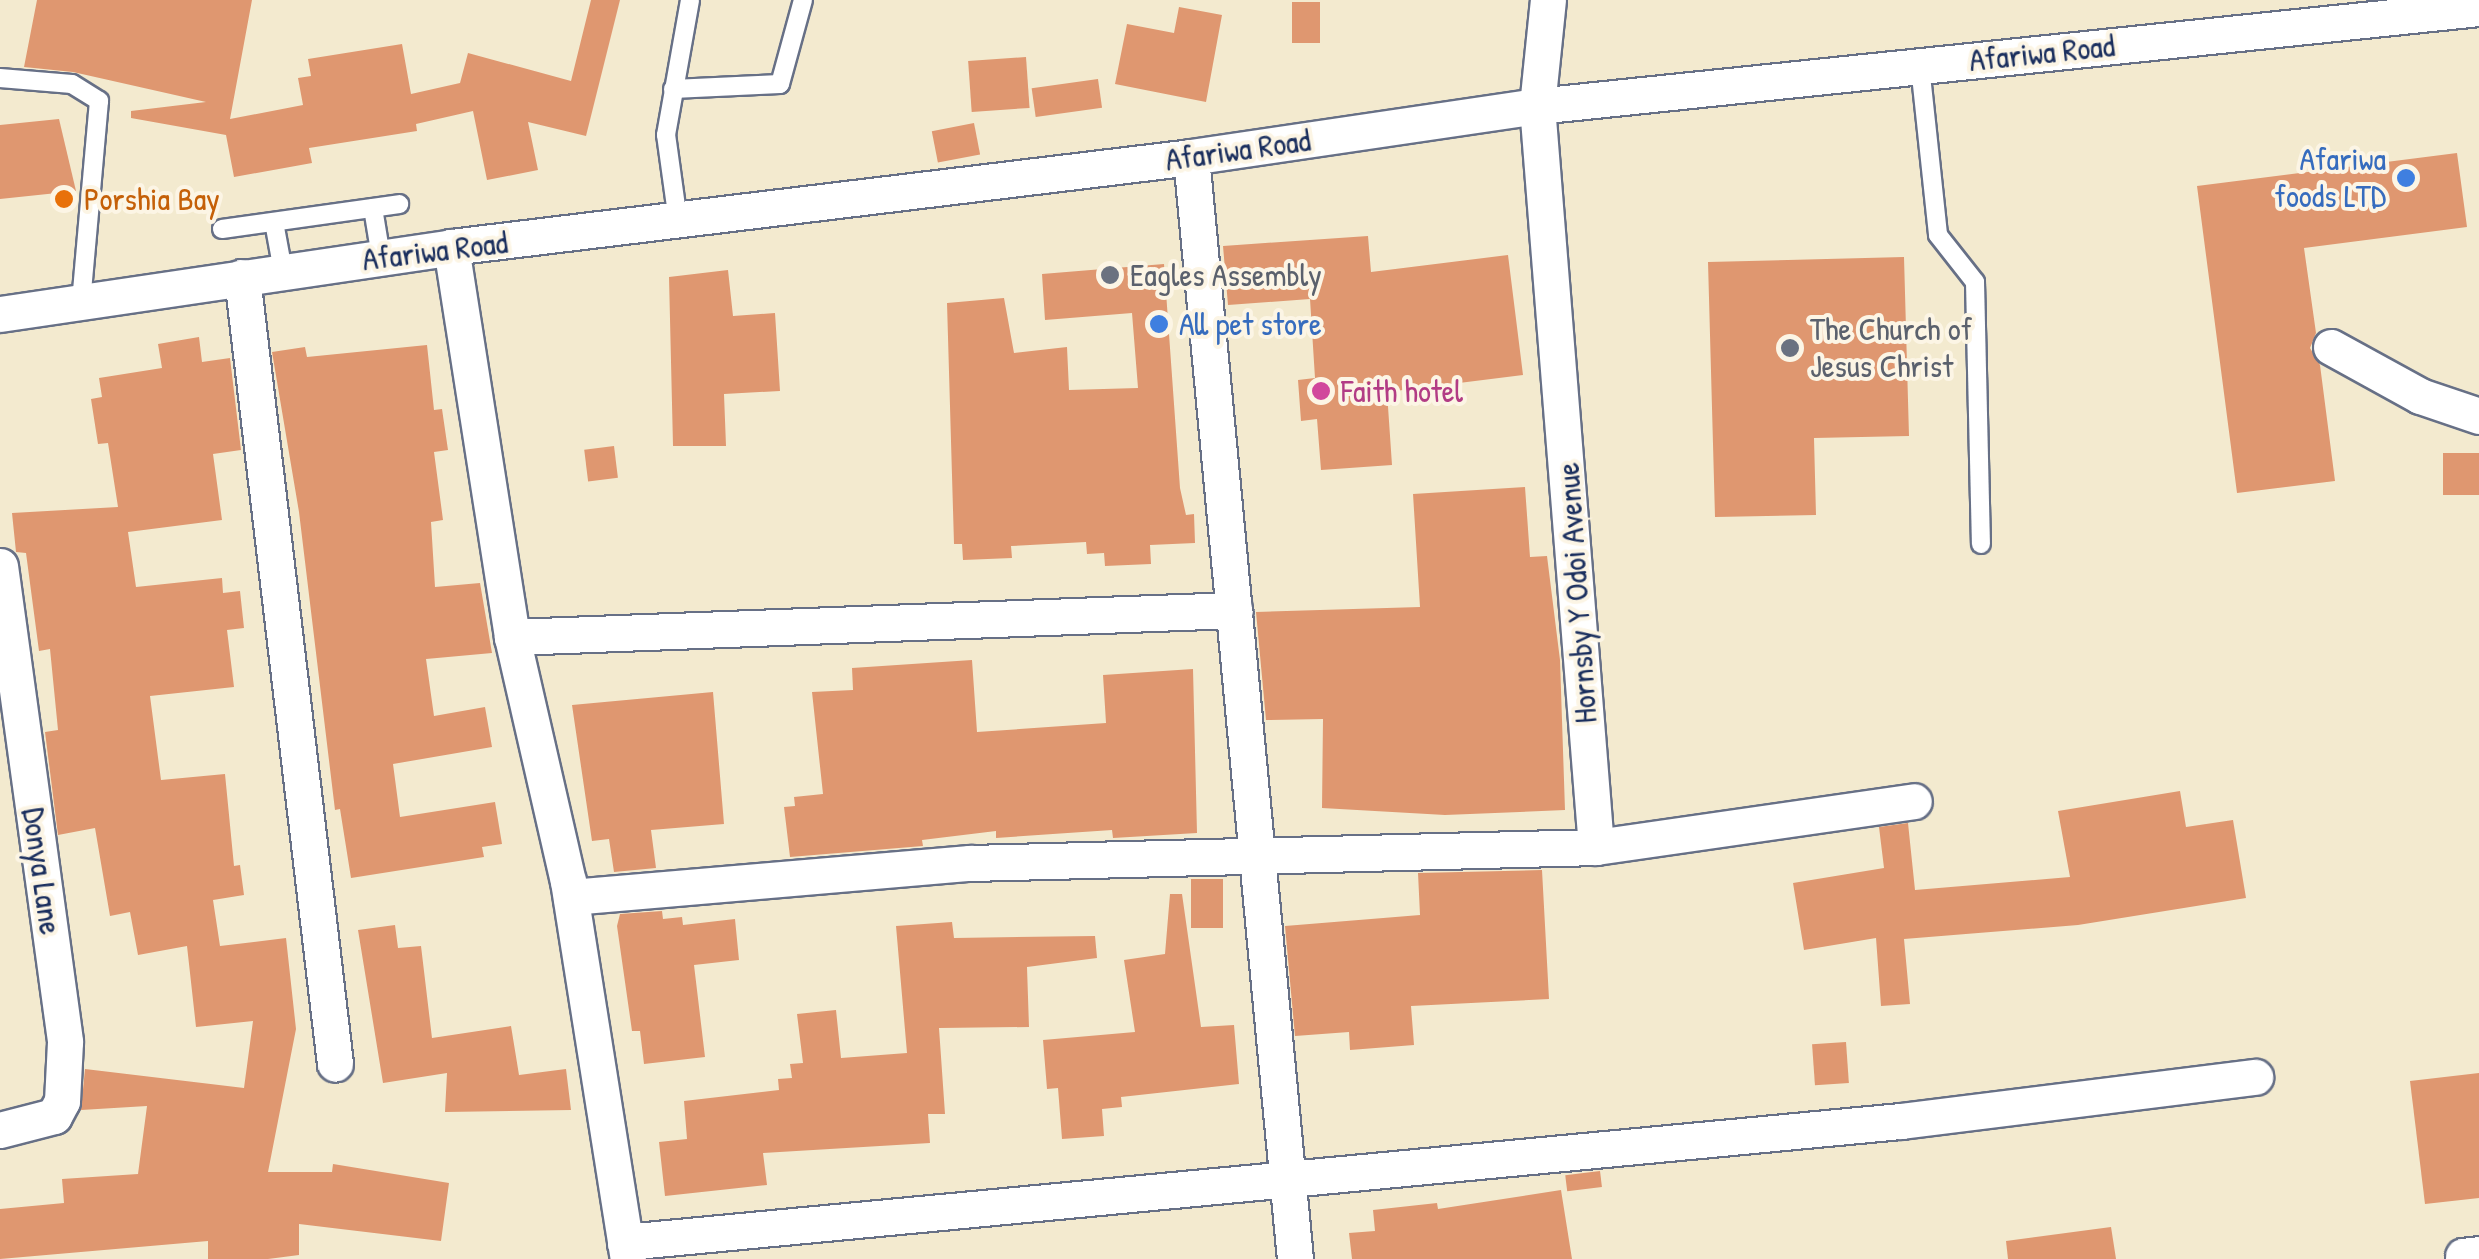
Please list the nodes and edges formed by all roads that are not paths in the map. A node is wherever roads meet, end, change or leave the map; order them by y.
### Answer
1 (690, 0) edge
2 (803, 0) edge
3 (1548, 0) edge
4 (2479, 8) edge
5 (1920, 66) junction
6 (0, 78) edge
7 (672, 89) junction
8 (1537, 106) junction
9 (1192, 157) junction
10 (399, 204) dead end
11 (372, 208) junction
12 (274, 222) junction
13 (678, 222) junction
14 (222, 229) dead end
15 (451, 247) junction
16 (381, 257) junction
17 (284, 271) junction
18 (242, 277) junction
19 (81, 302) junction
20 (0, 314) edge
21 (2331, 347) dead end
22 (2479, 416) edge
23 (1981, 544) dead end
24 (0, 566) edge
25 (1234, 610) junction
26 (512, 637) junction
27 (1914, 800) dead end
28 (1596, 847) junction
29 (1256, 858) junction
30 (571, 897) junction
31 (335, 1064) dead end
32 (2255, 1078) dead end
33 (0, 1130) edge
34 (1284, 1178) junction
35 (626, 1250) edge
36 (1295, 1259) edge

1 - 7 lane
2 - 7 lane
3 - 8 street, Hornsby Y Odoi Avenue
4 - 5 street, Afariwa Road
5 - 8 street, Afariwa Road
5 - 23 lane
6 - 19 lane
7 - 13 lane
8 - 9 street, Afariwa Road
8 - 28 street, Hornsby Y Odoi Avenue
9 - 13 street, Afariwa Road
9 - 25 street
10 - 11 lane
11 - 12 lane
11 - 16 lane
12 - 14 lane
12 - 17 lane
13 - 15 street, Afariwa Road
15 - 16 street, Afariwa Road
15 - 26 street
16 - 17 street, Afariwa Road
17 - 18 street, Afariwa Road
18 - 19 street, Afariwa Road
18 - 31 street
19 - 20 street, Afariwa Road
21 - 22 street
24 - 33 street, Donya Lane
25 - 26 street
25 - 29 street
26 - 30 street
27 - 28 street
28 - 29 street
29 - 30 street
29 - 34 street
30 - 35 street
32 - 34 street
34 - 35 street
34 - 36 street

